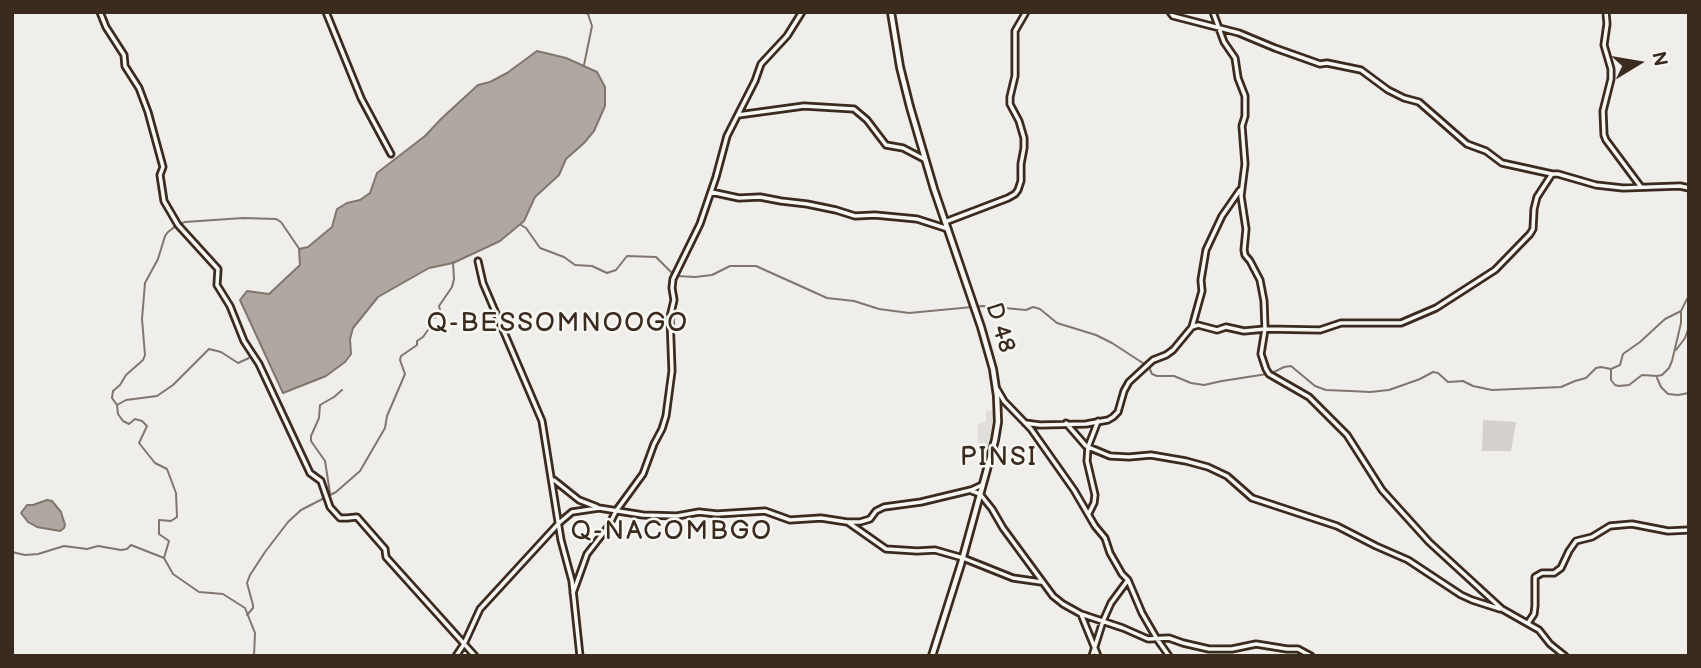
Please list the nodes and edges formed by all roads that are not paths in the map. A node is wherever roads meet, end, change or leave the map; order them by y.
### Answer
1 (100, 12) edge
2 (326, 12) edge
3 (802, 12) edge
4 (891, 12) edge
5 (1026, 12) edge
6 (1170, 12) edge
7 (1213, 12) edge
8 (1606, 12) edge
9 (1218, 28) junction
10 (738, 115) junction
11 (391, 153) dead end
12 (926, 160) junction
13 (1552, 174) junction
14 (1641, 187) junction
15 (1241, 188) junction
16 (1689, 188) edge
17 (711, 192) junction
18 (945, 222) junction
19 (948, 229) junction
20 (478, 261) dead end
21 (1192, 327) junction
22 (1265, 329) junction
23 (996, 387) junction
24 (1098, 422) junction
25 (1025, 423) junction
26 (1066, 423) junction
27 (1088, 447) junction
28 (552, 478) junction
29 (982, 485) junction
30 (971, 490) junction
31 (980, 494) junction
32 (599, 508) junction
33 (616, 511) junction
34 (1088, 514) junction
35 (847, 522) junction
36 (559, 523) junction
37 (1688, 529) edge
38 (963, 558) junction
39 (1128, 580) junction
40 (1043, 582) junction
41 (573, 593) junction
42 (1502, 609) junction
43 (1081, 614) junction
44 (1103, 621) junction
45 (1528, 624) junction
46 (1157, 639) junction
47 (464, 644) junction
48 (1095, 649) junction
49 (456, 656) edge
50 (475, 656) edge
51 (580, 656) edge
52 (932, 656) edge
53 (1092, 656) edge
54 (1097, 656) edge
55 (1169, 656) edge
56 (1311, 656) edge
57 (1565, 656) edge

1 - 47 street
2 - 11 street
3 - 10 street
4 - 12 street, D 48
5 - 18 street
6 - 9 street
7 - 9 street
8 - 14 street
9 - 13 street
9 - 15 street
10 - 12 street
10 - 17 street
12 - 18 street, D 48
13 - 14 street
13 - 22 street
14 - 16 street
15 - 21 street
15 - 22 street
17 - 19 street
17 - 33 street
18 - 19 street, D 48
19 - 23 street, D 48
20 - 28 street
21 - 22 street
21 - 24 street
22 - 42 street
23 - 25 street
23 - 29 street, D 48
24 - 26 street
24 - 27 street
25 - 26 street
25 - 34 street
26 - 27 street
27 - 34 street
27 - 42 street
28 - 32 street
28 - 36 street
29 - 30 street
29 - 31 street, D 48
30 - 31 street
30 - 35 street
31 - 38 street, D 48
31 - 40 street
32 - 33 street
32 - 36 street
33 - 35 street
33 - 41 street
34 - 39 street
35 - 38 street
36 - 41 street
36 - 47 street
37 - 45 street
38 - 40 street
38 - 52 street, D 48
39 - 44 street
39 - 46 street
40 - 43 street
41 - 51 street
42 - 45 street
43 - 44 street
43 - 48 street
44 - 46 street
44 - 48 street
45 - 57 street
46 - 55 street
46 - 56 street
47 - 49 street
47 - 50 street
48 - 53 street
48 - 54 street

